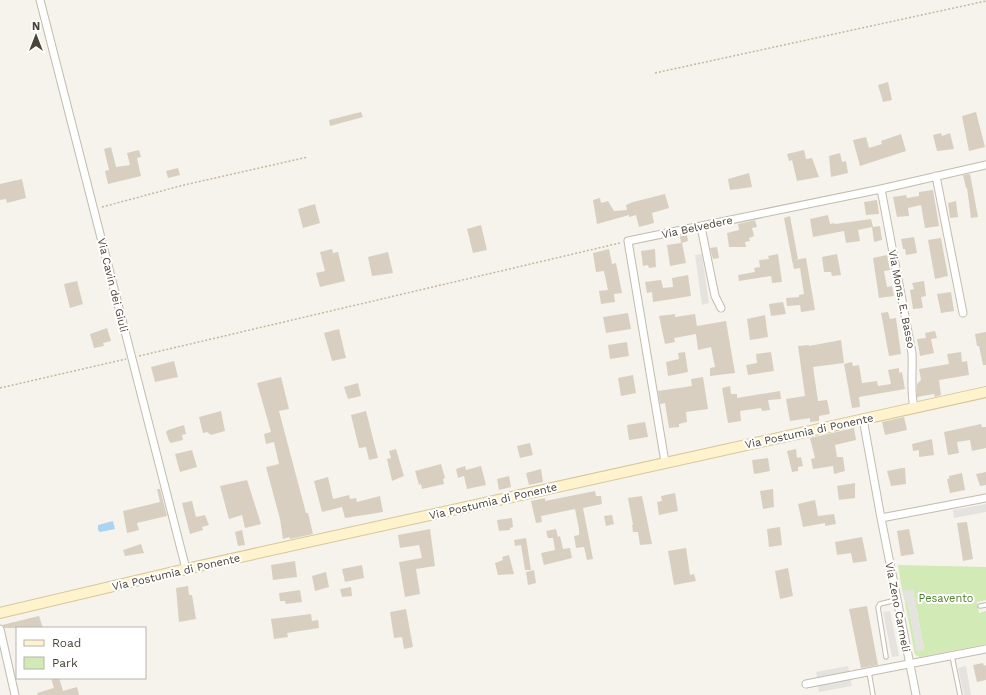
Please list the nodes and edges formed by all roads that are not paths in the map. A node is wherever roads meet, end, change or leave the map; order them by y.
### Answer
1 (40, 0) edge
2 (986, 165) edge
3 (936, 176) junction
4 (881, 189) junction
5 (701, 227) junction
6 (721, 308) dead end
7 (963, 313) dead end
8 (986, 392) edge
9 (914, 408) junction
10 (863, 419) junction
11 (665, 462) junction
12 (986, 498) edge
13 (881, 518) junction
14 (186, 569) junction
15 (896, 600) junction
16 (986, 605) edge
17 (980, 606) dead end
18 (0, 613) edge
19 (0, 629) edge
20 (986, 649) edge
21 (952, 655) junction
22 (886, 657) dead end
23 (910, 664) junction
24 (869, 672) junction
25 (806, 684) dead end
26 (15, 695) edge
27 (873, 695) edge
28 (916, 695) edge
29 (960, 695) edge

1 - 14 street, Via Cavin dei Giuli
2 - 3 street, Via Belvedere
3 - 4 street, Via Belvedere
3 - 7 street
4 - 5 street, Via Belvedere
4 - 9 street, Via Mons. E. Basso
5 - 6 street
5 - 11 street, Via Belvedere
8 - 9 main road, Via Postumia di Ponente
9 - 10 main road, Via Postumia di Ponente
10 - 11 main road, Via Postumia di Ponente
10 - 13 street, Via Zeno Carmeli
11 - 14 main road, Via Postumia di Ponente
12 - 13 street
13 - 15 street, Via Zeno Carmeli
14 - 18 main road, Via Postumia di Ponente
15 - 22 lane
15 - 23 street, Via Zeno Carmeli
16 - 17 lane
19 - 26 street
20 - 21 street
21 - 23 street
21 - 29 lane
23 - 24 street
23 - 28 street, Via Zeno Carmeli
24 - 25 street
24 - 27 lane

